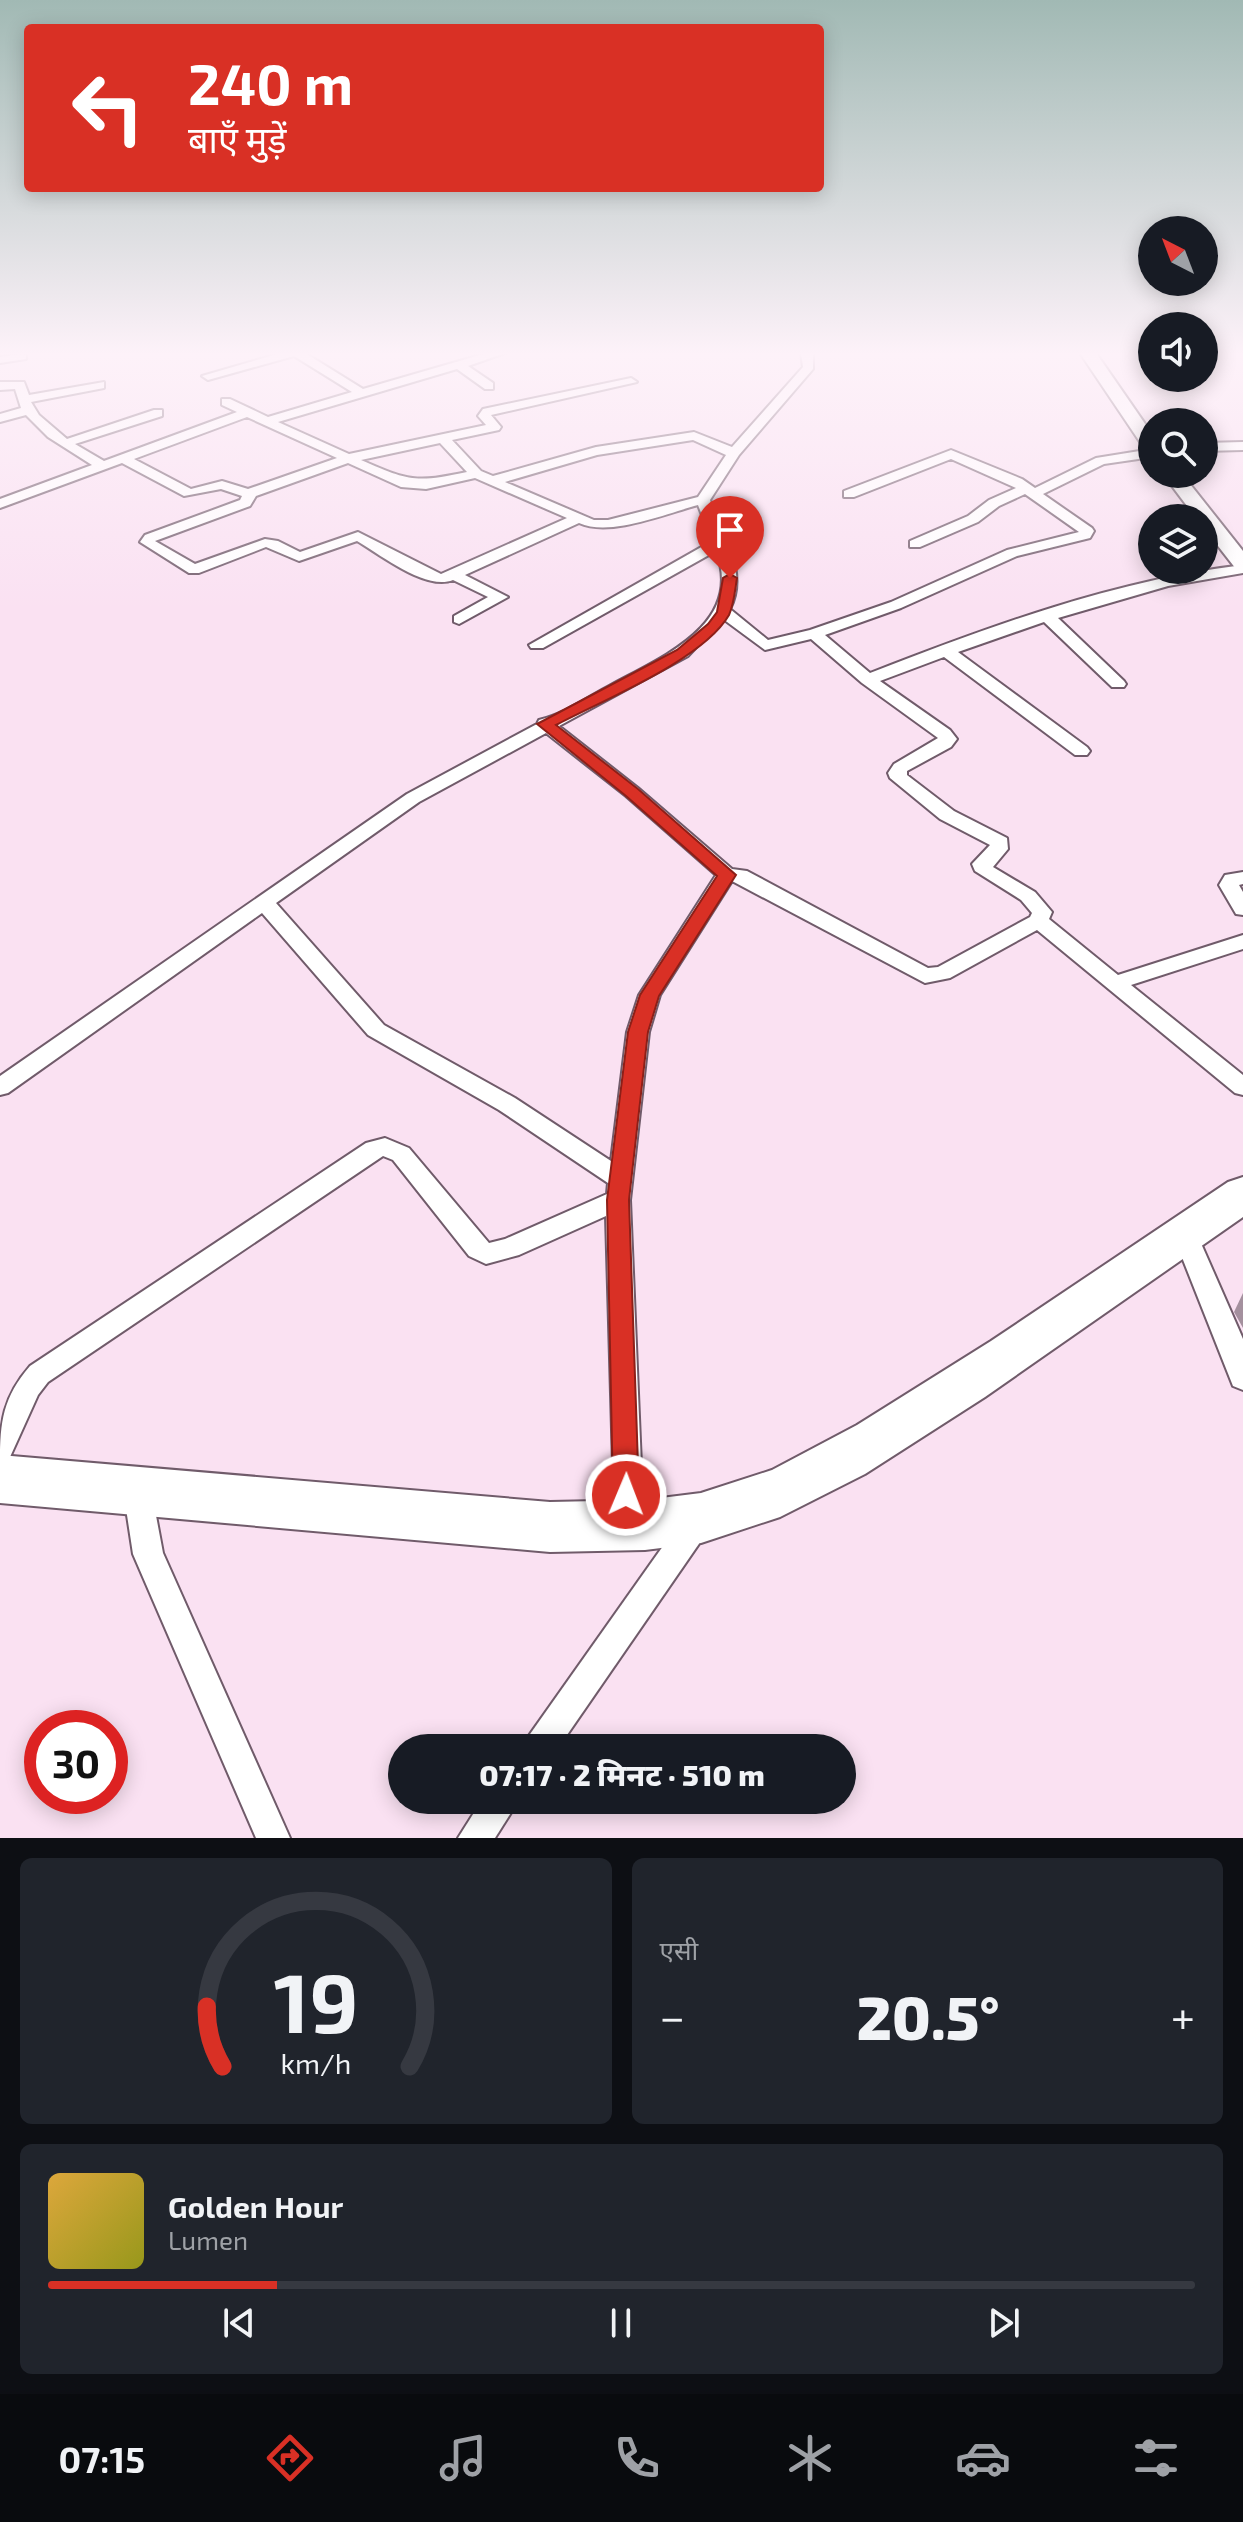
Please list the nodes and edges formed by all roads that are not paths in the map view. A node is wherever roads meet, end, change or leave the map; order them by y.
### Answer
1 (62, 439) edge
2 (79, 439) edge
3 (175, 439) edge
4 (307, 439) edge
5 (444, 439) joint
6 (676, 439) edge
7 (701, 439) edge
8 (746, 439) edge
9 (66, 443) junction
10 (1243, 446) edge
11 (1218, 447) edge
12 (734, 453) junction
13 (1138, 455) edge
14 (122, 458) junction
15 (350, 458) junction
16 (103, 466) junction
17 (476, 474) junction
18 (492, 481) junction
19 (1183, 488) edge
20 (1031, 490) junction
21 (249, 494) junction
22 (849, 494) dead end
23 (703, 500) junction
24 (0, 504) edge
25 (579, 518) junction
26 (717, 544) junction
27 (915, 544) dead end
28 (1242, 563) edge
29 (456, 576) junction
30 (724, 612) junction
31 (1047, 616) junction
32 (459, 619) dead end
33 (814, 634) junction
34 (537, 645) dead end
35 (944, 649) junction
36 (868, 680) junction
37 (1118, 684) dead end
38 (545, 724) junction
39 (1081, 751) dead end
40 (727, 875) junction
41 (1243, 878) edge
42 (264, 902) junction
43 (1243, 909) edge
44 (1038, 921) junction
45 (1243, 942) edge
46 (1115, 983) junction
47 (0, 1087) edge
48 (1243, 1087) edge
49 (620, 1190) junction
50 (1243, 1194) edge
51 (1184, 1232) junction
52 (1243, 1378) edge
53 (0, 1448) edge
54 (0, 1479) edge
55 (137, 1489) junction
56 (700, 1518) junction
57 (625, 1526) junction
58 (549, 1734) edge
59 (492, 1814) edge
60 (273, 1838) edge
61 (475, 1838) edge

1 - 9 street
2 - 9 street
3 - 14 street
4 - 15 street
5 - 15 street
5 - 17 street
6 - 18 street
7 - 12 street
8 - 12 street
9 - 16 street
10 - 11 street
12 - 23 street
13 - 20 street
14 - 16 street
14 - 21 street
15 - 17 street
15 - 21 street
16 - 24 street
17 - 18 street
18 - 25 street
19 - 28 main road
20 - 22 street
20 - 27 street
20 - 33 street
21 - 29 street
23 - 25 street
23 - 26 street
25 - 29 street
26 - 30 street
26 - 34 street
28 - 31 street
29 - 32 street
30 - 33 street
30 - 38 street
31 - 35 street
31 - 37 street
33 - 36 street
35 - 36 street
35 - 39 street
36 - 44 street
38 - 40 street
38 - 42 street
40 - 44 street
40 - 49 street
41 - 43 street
42 - 47 street
42 - 49 street
44 - 46 street
45 - 46 street
46 - 48 street
49 - 53 street
49 - 57 street
50 - 51 highway
51 - 52 street
51 - 56 highway
54 - 55 highway
55 - 57 highway
55 - 60 street
56 - 57 highway
56 - 58 street
59 - 61 street

